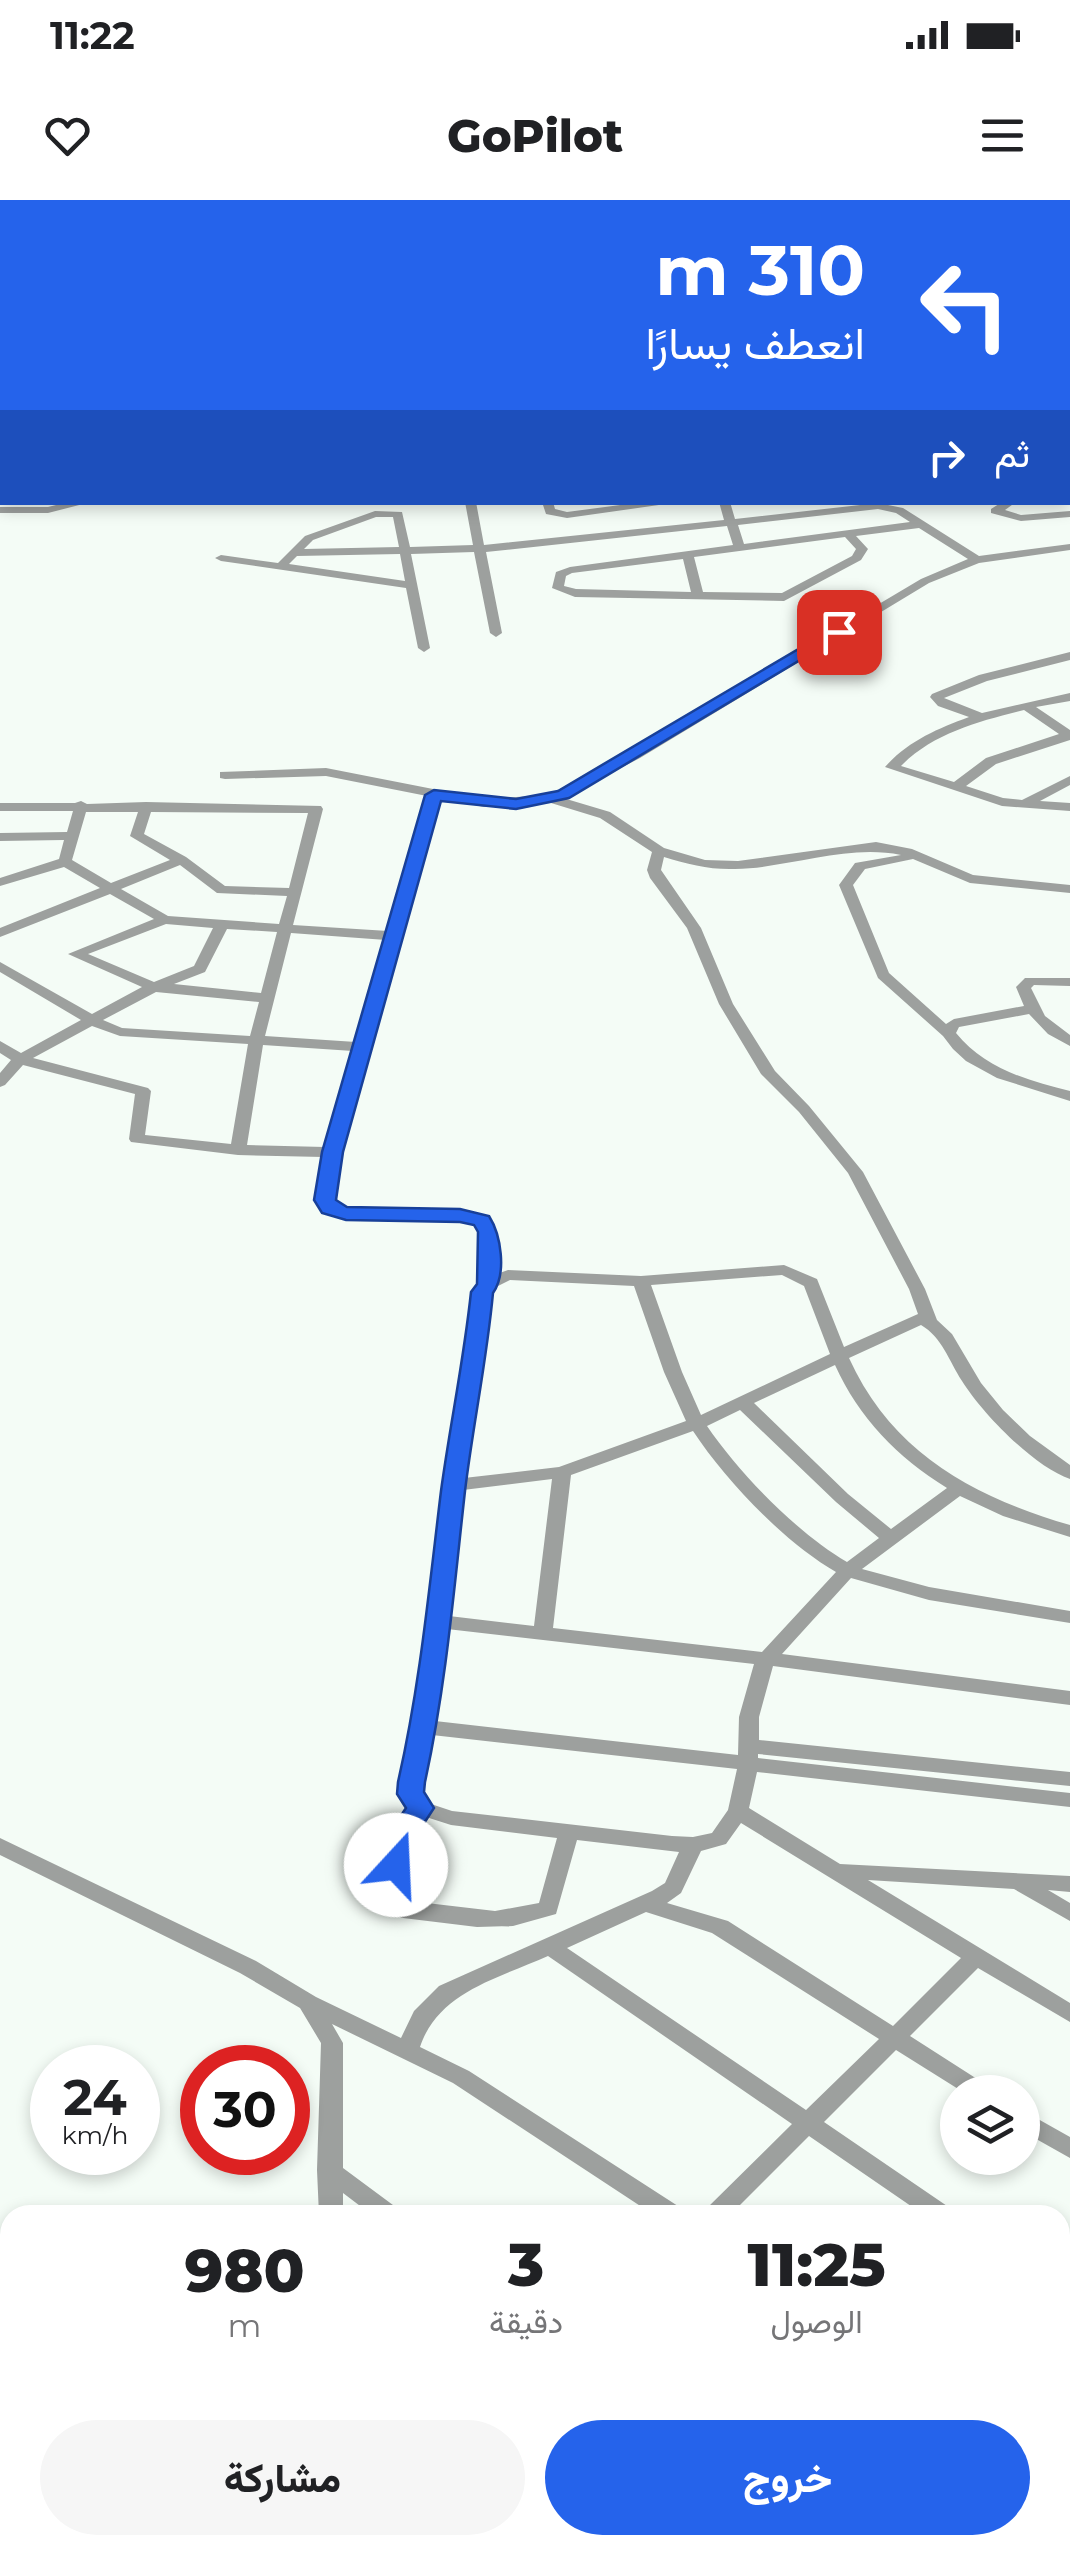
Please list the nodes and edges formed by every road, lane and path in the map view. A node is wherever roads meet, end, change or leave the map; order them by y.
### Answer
1 (72, 505) edge
2 (471, 505) edge
3 (547, 505) edge
4 (725, 505) edge
5 (887, 505) edge
6 (897, 505) edge
7 (1006, 505) edge
8 (608, 506) edge
9 (0, 510) edge
10 (1070, 514) edge
11 (731, 522) junction
12 (922, 524) junction
13 (849, 535) junction
14 (616, 537) junction
15 (480, 547) junction
16 (1070, 547) edge
17 (740, 549) junction
18 (404, 550) junction
19 (292, 552) junction
20 (688, 557) junction
21 (221, 558) dead end
22 (977, 560) junction
23 (624, 564) junction
24 (280, 567) junction
25 (410, 584) junction
26 (637, 594) junction
27 (698, 595) junction
28 (496, 633) dead end
29 (424, 648) dead end
30 (1069, 656) edge
31 (1070, 698) edge
32 (1026, 706) junction
33 (983, 718) junction
34 (1070, 735) edge
35 (225, 775) dead end
36 (1070, 780) edge
37 (955, 788) junction
38 (434, 795) junction
39 (552, 799) junction
40 (81, 805) junction
41 (146, 806) junction
42 (1021, 806) junction
43 (1070, 806) edge
44 (0, 807) edge
45 (72, 836) junction
46 (0, 837) edge
47 (659, 851) junction
48 (918, 856) junction
49 (181, 860) junction
50 (65, 862) junction
51 (0, 882) edge
52 (109, 888) junction
53 (1070, 889) edge
54 (295, 892) junction
55 (165, 920) junction
56 (222, 924) junction
57 (286, 929) junction
58 (0, 933) edge
59 (394, 936) junction
60 (0, 966) edge
61 (1070, 982) edge
62 (154, 987) junction
63 (268, 998) junction
64 (1032, 1009) junction
65 (94, 1022) junction
66 (948, 1033) junction
67 (1070, 1040) edge
68 (256, 1041) junction
69 (0, 1046) edge
70 (362, 1047) junction
71 (20, 1059) junction
72 (0, 1082) edge
73 (1070, 1096) edge
74 (238, 1150) junction
75 (332, 1152) junction
76 (641, 1281) junction
77 (488, 1284) junction
78 (929, 1322) junction
79 (838, 1354) junction
80 (742, 1402) junction
81 (696, 1424) junction
82 (562, 1472) junction
83 (1070, 1472) edge
84 (454, 1486) junction
85 (959, 1488) junction
86 (1070, 1532) edge
87 (890, 1538) junction
88 (848, 1570) junction
89 (1070, 1617) edge
90 (436, 1621) junction
91 (543, 1634) junction
92 (765, 1661) junction
93 (1070, 1698) edge
94 (424, 1726) junction
95 (748, 1755) junction
96 (1070, 1779) edge
97 (1070, 1800) edge
98 (421, 1808) junction
99 (738, 1811) junction
100 (569, 1832) junction
101 (693, 1845) junction
102 (0, 1846) edge
103 (836, 1871) junction
104 (1019, 1883) junction
105 (1070, 1884) edge
106 (646, 1904) junction
107 (1070, 1914) edge
108 (550, 1947) junction
109 (976, 1957) junction
110 (308, 2002) junction
111 (1070, 2014) edge
112 (894, 2039) junction
113 (408, 2050) junction
114 (952, 2075) edge
115 (807, 2124) junction
116 (1040, 2130) edge
117 (1070, 2149) edge
118 (329, 2170) junction
119 (331, 2205) edge
120 (376, 2205) edge
121 (658, 2205) edge
122 (726, 2205) edge
123 (927, 2205) edge

1 - 9 street
2 - 15 street
3 - 8 street
4 - 11 street
5 - 11 street
6 - 12 street
7 - 10 street
8 - 14 street
11 - 14 street
11 - 17 street
12 - 13 street
12 - 22 street
13 - 17 street
13 - 27 street
14 - 15 street
14 - 23 street
15 - 18 street
15 - 28 street
16 - 22 street
17 - 20 street
18 - 19 street
18 - 19 street
18 - 25 street
19 - 24 street
20 - 23 street
20 - 27 street
21 - 24 street
22 - 39 street
23 - 26 street
23 - 26 street
24 - 25 street
25 - 29 street
26 - 27 street
30 - 33 street
31 - 32 street
32 - 33 street
32 - 34 street
33 - 37 street
34 - 37 street
35 - 38 street
36 - 42 street
37 - 42 street
38 - 39 street
38 - 59 street
39 - 47 street
40 - 41 street
40 - 44 street
40 - 45 street
41 - 49 street
41 - 54 street
42 - 43 street
45 - 46 street
45 - 50 street
47 - 48 street
47 - 78 street
48 - 53 street
48 - 66 street
49 - 52 street
49 - 54 street
50 - 51 street
50 - 52 street
52 - 55 street
52 - 58 street
54 - 57 street
55 - 56 street
55 - 62 street
56 - 57 street
56 - 62 street
57 - 59 street
57 - 63 street
59 - 70 street
60 - 65 street
61 - 64 street
62 - 63 street
62 - 65 street
63 - 68 street
64 - 66 street
64 - 67 street
65 - 68 street
65 - 71 street
66 - 73 street
68 - 70 street
68 - 74 street
69 - 71 street
70 - 75 street
71 - 72 street
71 - 74 street
74 - 75 street
75 - 77 street
76 - 77 street
76 - 79 street
76 - 81 street
77 - 84 street
78 - 79 street
78 - 83 street
79 - 80 street
79 - 85 street
80 - 81 street
80 - 87 street
81 - 82 street
81 - 88 street
82 - 84 street
82 - 91 street
84 - 90 street
85 - 86 street
85 - 87 street
87 - 88 street
88 - 89 street
88 - 92 street
90 - 91 street
90 - 94 street
91 - 92 street
92 - 93 street
92 - 95 street
94 - 95 street
94 - 98 street
95 - 96 street
95 - 97 street
95 - 99 street
98 - 100 street
98 - 100 street
99 - 101 street
99 - 103 street
100 - 101 street
101 - 106 street
102 - 110 street
103 - 104 street
103 - 109 street
104 - 105 street
104 - 107 street
106 - 108 street
106 - 112 street
108 - 113 street
108 - 115 street
109 - 111 street
109 - 112 street
110 - 113 street
110 - 118 street
112 - 114 street
112 - 115 street
113 - 121 street
115 - 122 street
115 - 123 street
116 - 117 street
118 - 119 street
118 - 120 street

